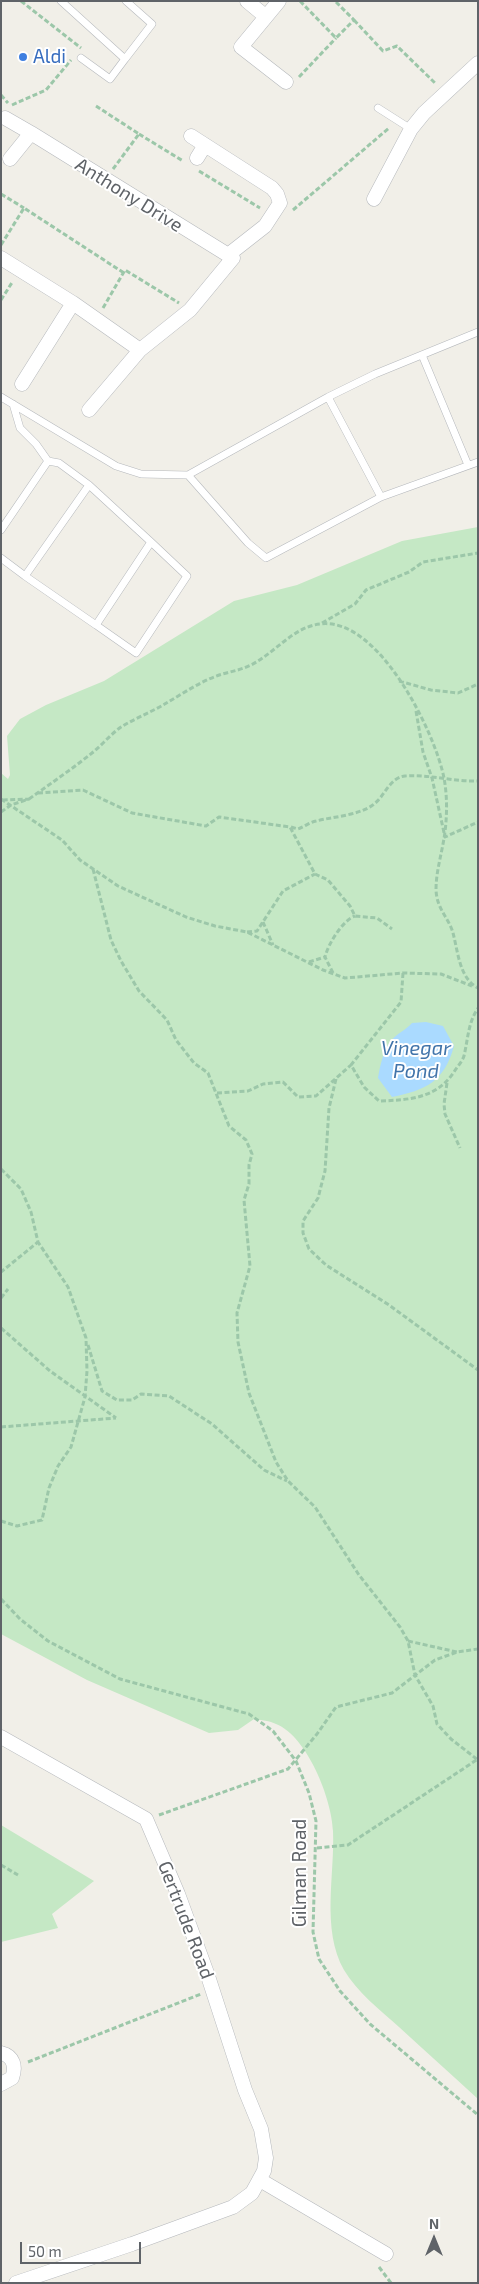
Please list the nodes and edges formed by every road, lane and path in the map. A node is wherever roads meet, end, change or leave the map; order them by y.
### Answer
1 (21, 1) edge
2 (61, 1) edge
3 (126, 1) edge
4 (247, 1) edge
5 (279, 1) edge
6 (300, 1) edge
7 (335, 1) edge
8 (265, 16) junction
9 (354, 20) junction
10 (336, 38) junction
11 (81, 58) dead end
12 (125, 59) junction
13 (478, 63) edge
14 (286, 82) joint
15 (445, 92) junction
16 (11, 105) dead end
17 (96, 106) dead end
18 (378, 108) dead end
19 (5, 118) dead end
20 (411, 129) junction
21 (31, 133) junction
22 (139, 134) junction
23 (191, 136) dead end
24 (403, 144) junction
25 (205, 145) junction
26 (10, 159) dead end
27 (195, 164) junction
28 (105, 180) junction
29 (1, 194) edge
30 (374, 199) dead end
31 (24, 208) junction
32 (273, 216) junction
33 (1, 245) edge
34 (228, 255) junction
35 (1, 258) edge
36 (20, 270) junction
37 (124, 273) junction
38 (1, 300) edge
39 (73, 303) junction
40 (190, 310) junction
41 (97, 319) junction
42 (478, 332) edge
43 (140, 350) junction
44 (422, 355) junction
45 (22, 384) dead end
46 (1, 397) edge
47 (328, 397) junction
48 (13, 404) junction
49 (89, 410) dead end
50 (48, 461) junction
51 (478, 462) edge
52 (468, 465) junction
53 (188, 475) junction
54 (89, 485) junction
55 (381, 497) junction
56 (1, 530) edge
57 (151, 542) junction
58 (478, 553) edge
59 (1, 558) edge
60 (25, 576) junction
61 (321, 623) junction
62 (96, 625) junction
63 (399, 680) junction
64 (478, 684) edge
65 (414, 706) junction
66 (432, 778) junction
67 (444, 780) junction
68 (478, 781) edge
69 (38, 793) junction
70 (29, 799) junction
71 (2, 800) edge
72 (11, 806) junction
73 (1, 812) edge
74 (478, 822) edge
75 (290, 827) junction
76 (444, 837) junction
77 (93, 868) junction
78 (315, 874) junction
79 (355, 916) junction
80 (263, 922) junction
81 (392, 929) dead end
82 (247, 932) junction
83 (274, 946) junction
84 (325, 958) junction
85 (309, 962) junction
86 (403, 972) junction
87 (333, 973) junction
88 (476, 987) edge
89 (478, 1008) edge
90 (351, 1065) junction
91 (336, 1079) junction
92 (448, 1082) junction
93 (217, 1093) junction
94 (460, 1148) dead end
95 (1, 1169) edge
96 (38, 1242) junction
97 (1, 1272) edge
98 (8, 1289) dead end
99 (1, 1298) edge
100 (1, 1328) edge
101 (86, 1338) junction
102 (478, 1370) edge
103 (85, 1397) junction
104 (77, 1421) junction
105 (1, 1426) edge
106 (288, 1481) junction
107 (1, 1521) edge
108 (1, 1599) edge
109 (408, 1641) junction
110 (478, 1649) edge
111 (458, 1652) junction
112 (416, 1675) junction
113 (1, 1737) edge
114 (478, 1759) edge
115 (296, 1761) junction
116 (146, 1819) junction
117 (317, 1848) junction
118 (1, 1865) edge
119 (18, 1875) dead end
120 (213, 1990) junction
121 (1, 2053) edge
122 (13, 2061) junction
123 (1, 2084) edge
124 (478, 2115) edge
125 (260, 2180) junction
126 (386, 2254) dead end
127 (16, 2283) edge

1 - 16 path
2 - 12 lane
3 - 12 lane
4 - 8 street
5 - 8 street
6 - 10 path
7 - 9 path
8 - 14 street
9 - 10 path
9 - 15 path
10 - 14 path
11 - 12 lane
13 - 15 street
15 - 20 street
17 - 22 path
18 - 20 lane
19 - 21 street, Anthony Drive
20 - 24 street
21 - 26 street
21 - 28 street, Anthony Drive
22 - 27 path
22 - 28 path
23 - 25 street
24 - 30 street
24 - 32 path
25 - 27 street
25 - 32 street
27 - 32 path
28 - 34 street, Anthony Drive
29 - 31 path
31 - 33 path
31 - 37 path
32 - 34 street
34 - 40 street
35 - 36 street
36 - 38 path
36 - 39 street
37 - 40 path
37 - 41 path
39 - 41 street
39 - 45 street
40 - 43 street
41 - 43 street
42 - 44 lane
43 - 49 street
44 - 47 lane
44 - 52 lane
46 - 48 lane
47 - 53 lane
47 - 55 lane
48 - 50 lane
48 - 53 lane
50 - 54 lane
50 - 56 lane
51 - 52 lane
52 - 55 lane
53 - 55 lane
54 - 57 lane
54 - 60 lane
57 - 62 lane
57 - 62 lane
58 - 61 path
59 - 60 lane
60 - 62 lane
61 - 63 path
61 - 69 path
63 - 64 path
63 - 65 path
65 - 66 path
65 - 67 path
66 - 67 path
66 - 75 path
66 - 76 path
67 - 68 path
67 - 76 path
69 - 70 path
69 - 75 path
70 - 71 path
70 - 72 path
71 - 72 path
72 - 73 path
72 - 77 path
74 - 76 path
75 - 78 path
76 - 88 path
77 - 82 path
77 - 93 path
78 - 79 path
78 - 80 path
79 - 81 path
79 - 84 path
80 - 82 path
80 - 83 path
82 - 83 path
83 - 85 path
84 - 85 path
84 - 87 path
85 - 87 path
86 - 87 path
86 - 88 path
86 - 90 path
89 - 92 path
90 - 91 path
90 - 92 path
91 - 93 path
91 - 102 path
92 - 94 path
93 - 106 path
95 - 96 path
96 - 97 path
96 - 101 path
98 - 99 path
100 - 103 path
101 - 103 path
101 - 106 path
103 - 104 path
103 - 104 path
104 - 105 path
104 - 107 path
106 - 109 path
108 - 115 path, Gilman Road
109 - 111 path
109 - 112 path
110 - 111 path
111 - 112 path
112 - 114 path
112 - 115 path
113 - 116 street
114 - 117 path
115 - 116 path
115 - 117 path, Gilman Road
116 - 120 street, Gertrude Road
117 - 124 path, Gilman Road
118 - 119 path
120 - 122 path
120 - 125 street, Gertrude Road
121 - 122 street
122 - 123 street
125 - 126 street
125 - 127 street, Gertrude Road

